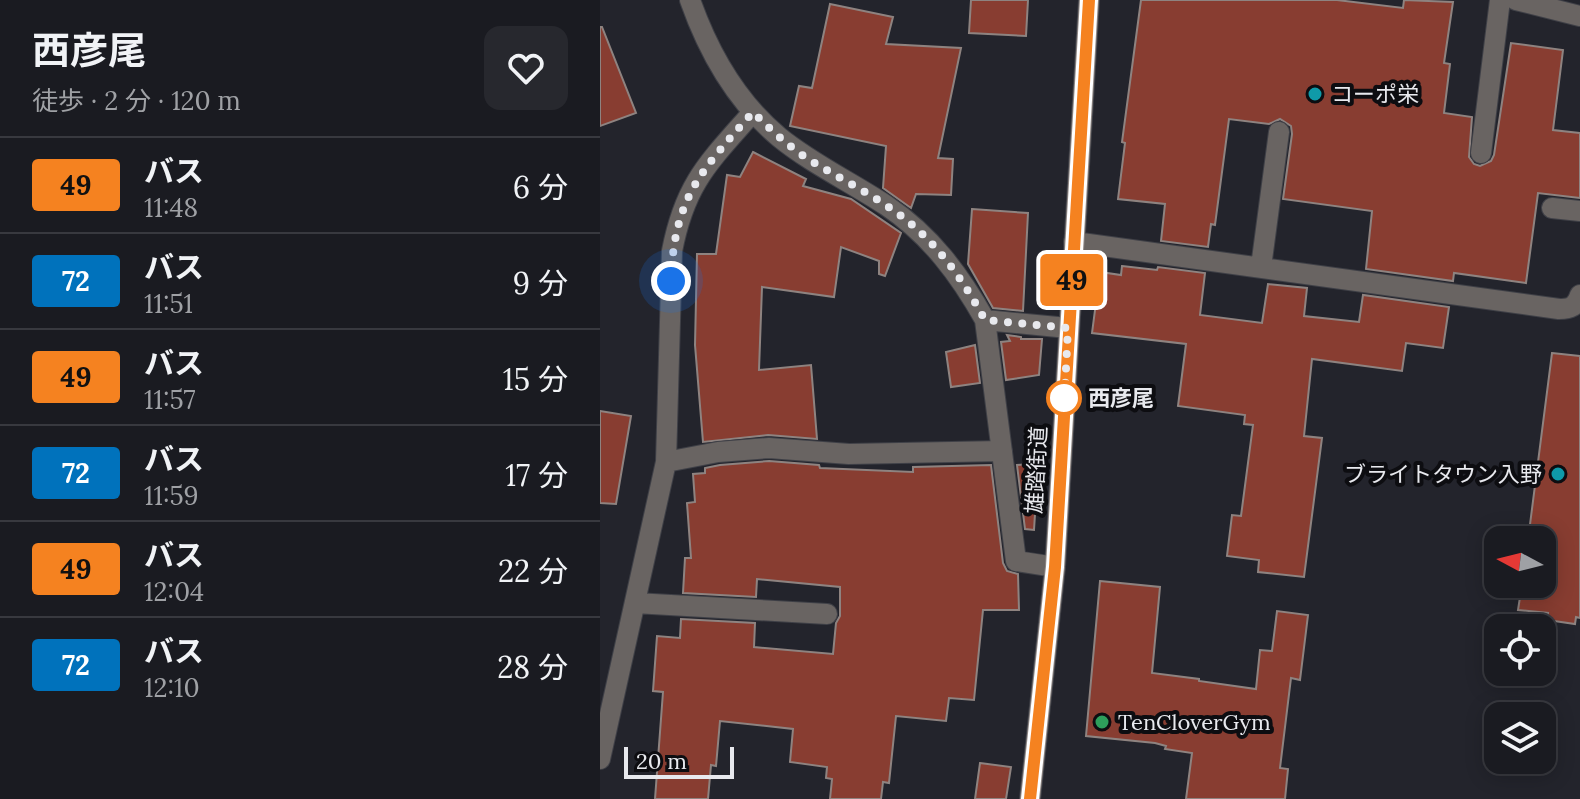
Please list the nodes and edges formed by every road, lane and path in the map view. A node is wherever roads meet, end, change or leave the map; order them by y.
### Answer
1 (690, 0) edge
2 (1089, 0) edge
3 (1500, 0) edge
4 (1516, 0) edge
5 (1580, 16) edge
6 (753, 112) junction
7 (1279, 132) dead end
8 (1481, 153) dead end
9 (1552, 208) dead end
10 (1580, 211) edge
11 (1074, 242) junction
12 (1261, 267) junction
13 (1580, 295) edge
14 (985, 320) junction
15 (1068, 328) junction
16 (1002, 451) junction
17 (666, 462) junction
18 (1055, 567) junction
19 (635, 603) junction
20 (827, 614) dead end
21 (600, 759) edge
22 (1030, 799) edge

1 - 6 street
2 - 11 street, 雄踏街道
3 - 8 street
4 - 5 street
6 - 14 street
6 - 17 street
7 - 12 street
9 - 10 street
11 - 12 street
11 - 15 street, 雄踏街道
12 - 13 street
14 - 15 street
14 - 16 street
15 - 18 street, 雄踏街道
16 - 17 street
16 - 18 street
17 - 19 street
18 - 22 street, 雄踏街道
19 - 20 street
19 - 21 street

